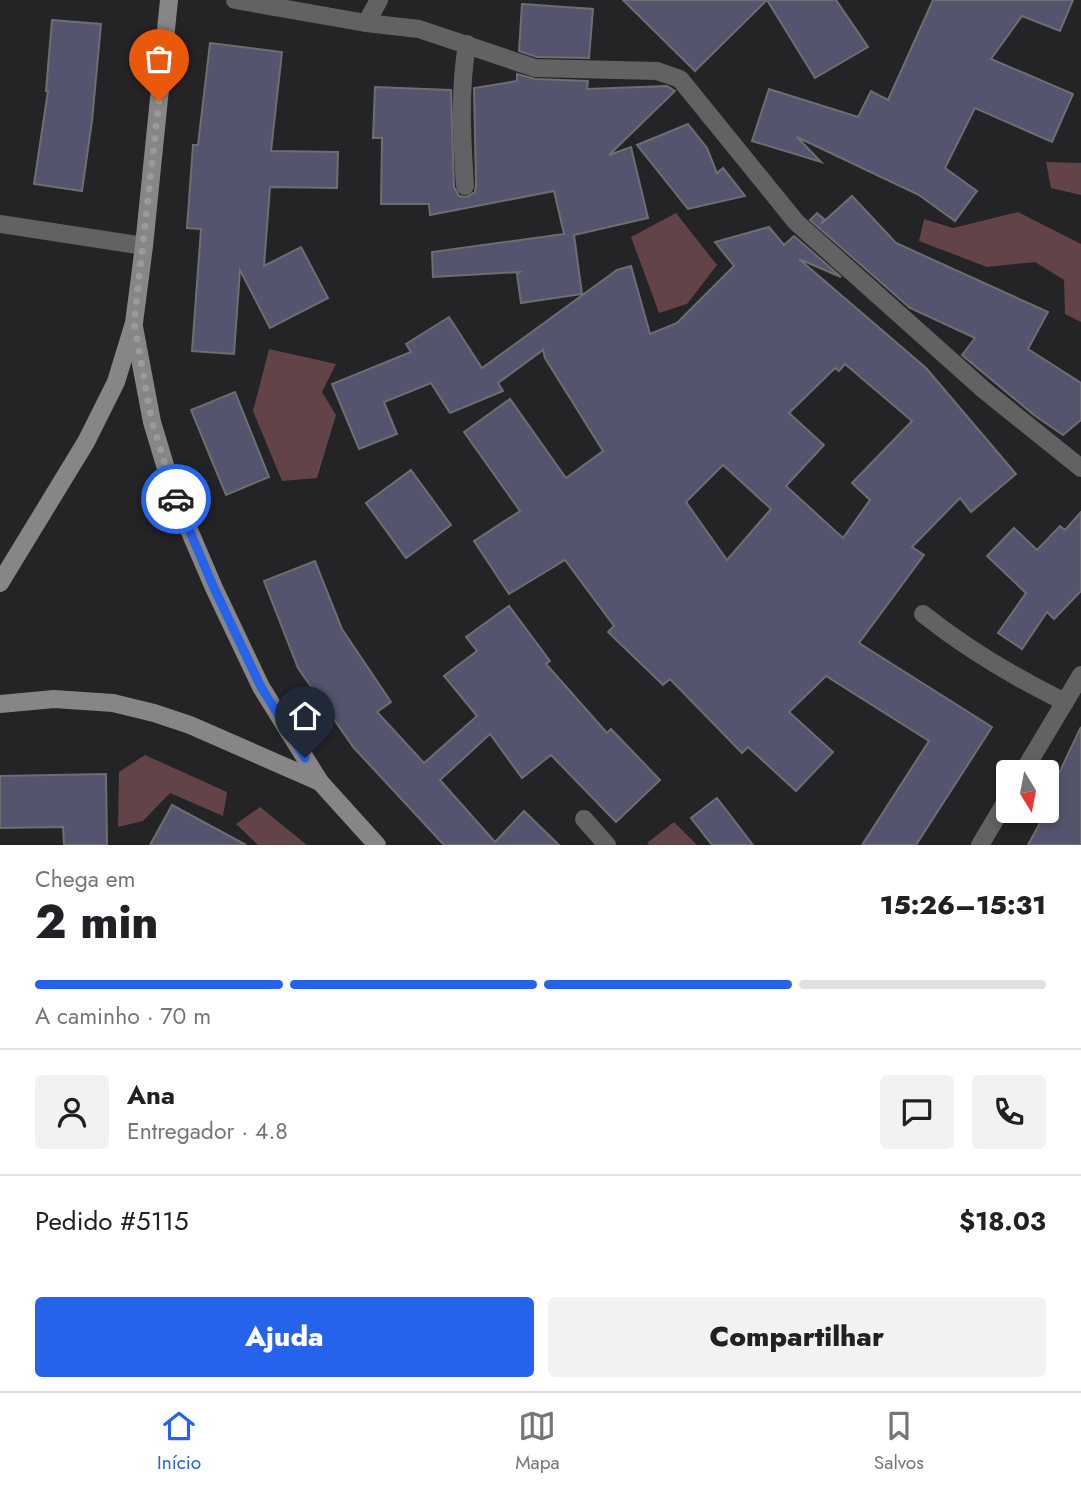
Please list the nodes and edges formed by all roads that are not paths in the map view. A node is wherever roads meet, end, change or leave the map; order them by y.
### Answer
1 (169, 0) edge
2 (235, 0) edge
3 (379, 0) edge
4 (366, 23) junction
5 (467, 44) junction
6 (465, 186) dead end
7 (0, 223) edge
8 (144, 246) junction
9 (134, 323) junction
10 (1081, 468) edge
11 (0, 583) edge
12 (923, 614) dead end
13 (1081, 675) edge
14 (1065, 702) junction
15 (0, 704) edge
16 (1030, 760) edge
17 (320, 782) junction
18 (996, 818) edge
19 (584, 819) dead end
20 (377, 845) edge
21 (607, 845) edge
22 (980, 845) edge

1 - 8 street
2 - 4 street
3 - 4 street
4 - 5 street
5 - 6 street
5 - 10 street
7 - 8 street
8 - 9 street
9 - 11 street
9 - 17 street
12 - 14 street
13 - 14 street
14 - 16 street
15 - 17 street
17 - 20 street
18 - 22 street
19 - 21 street

